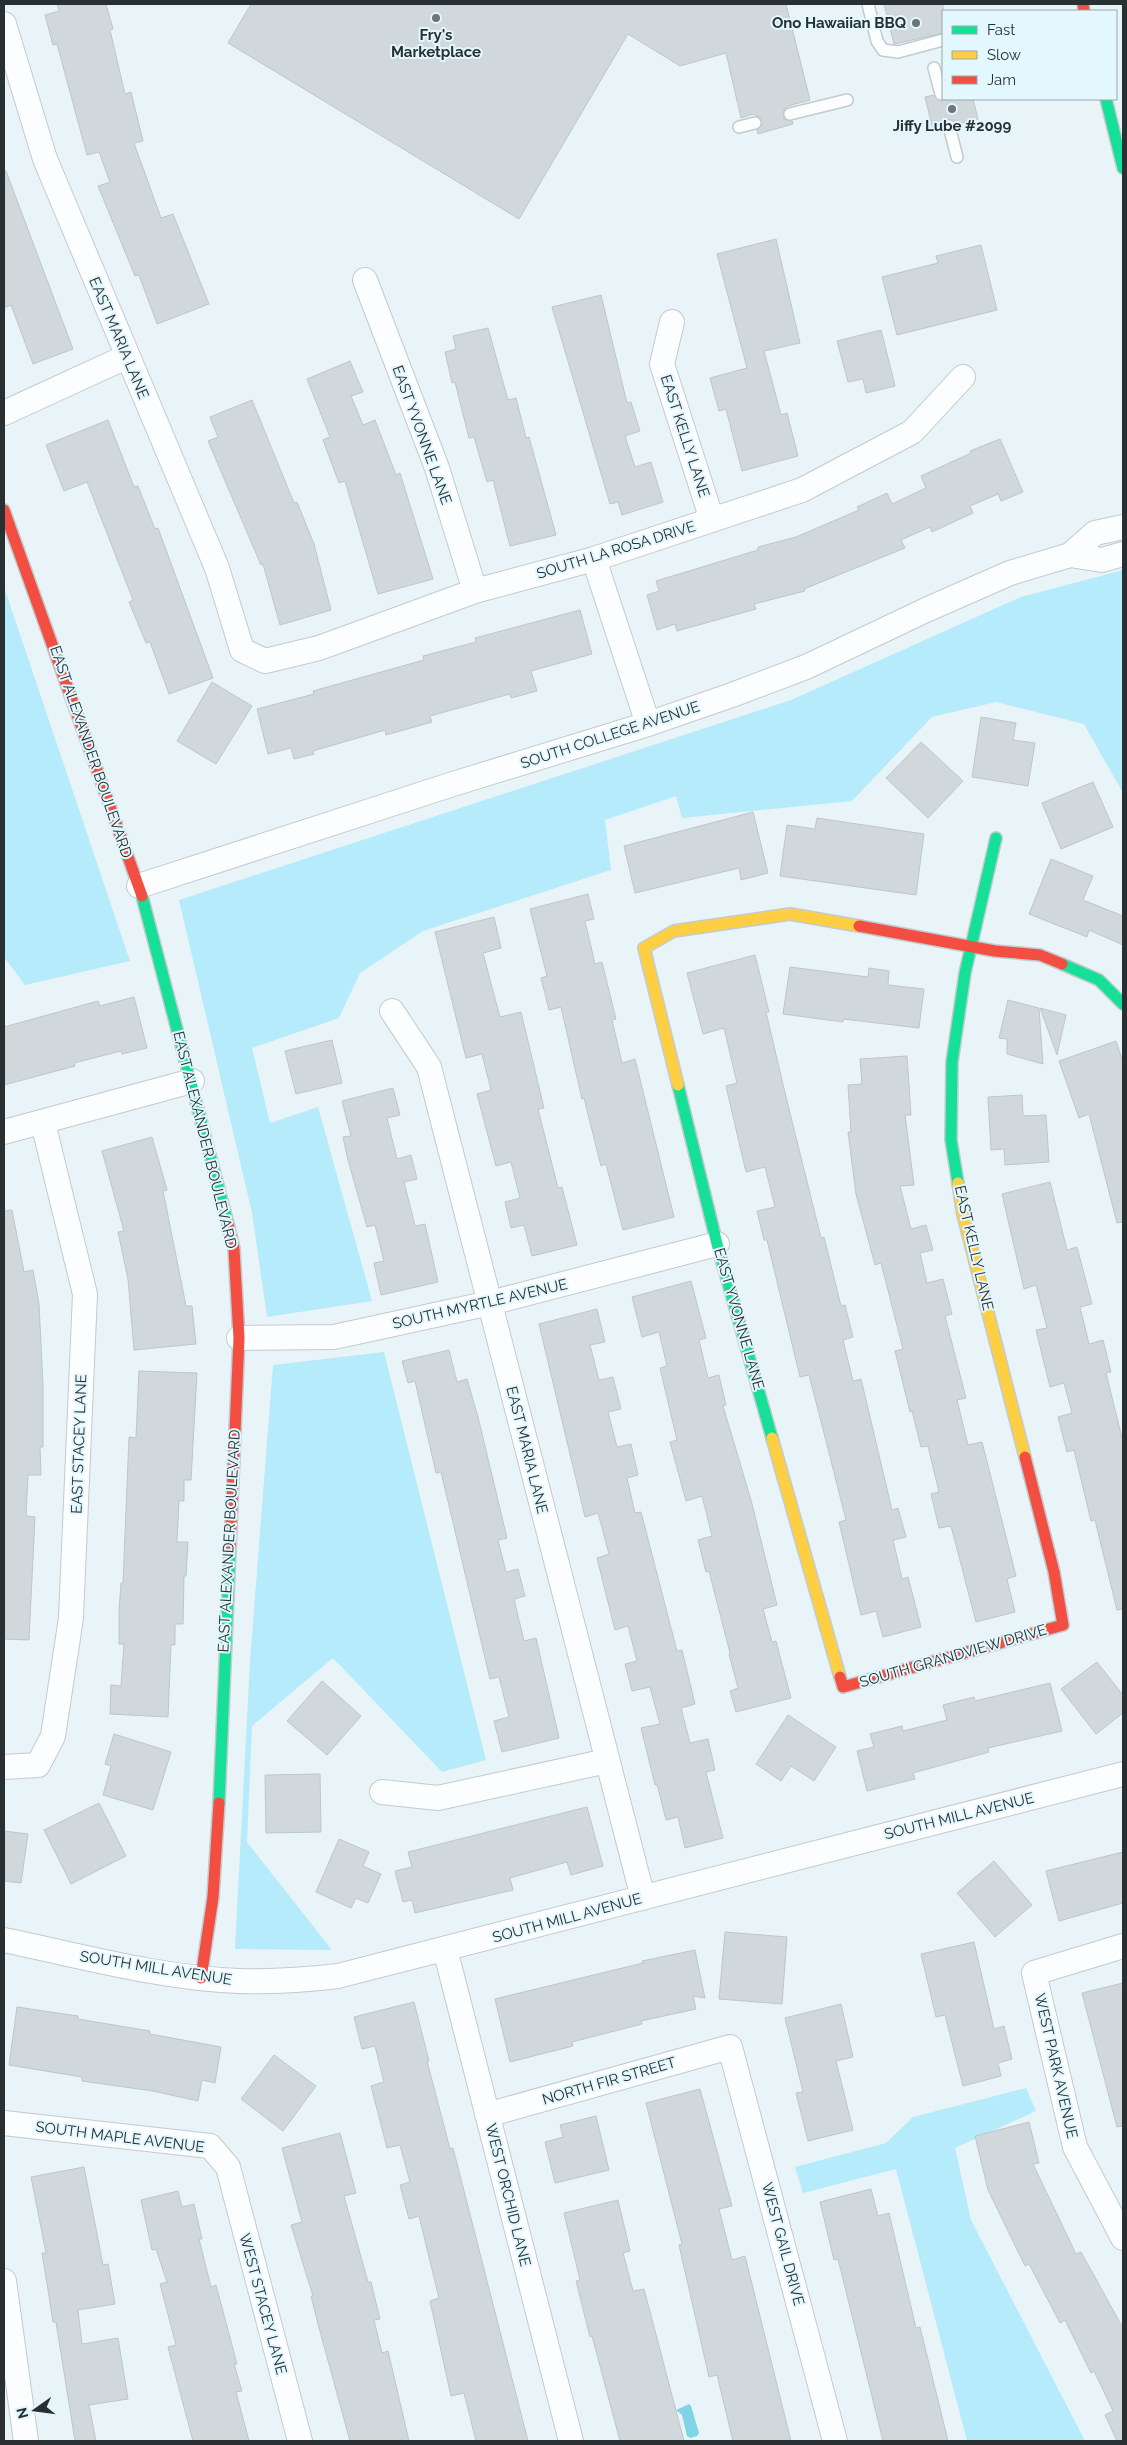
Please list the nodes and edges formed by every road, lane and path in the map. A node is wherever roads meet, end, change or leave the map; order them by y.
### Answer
1 (868, 4) edge
2 (4, 24) edge
3 (942, 40) edge
4 (934, 68) dead end
5 (941, 94) dead end
6 (847, 100) dead end
7 (1106, 100) edge
8 (790, 114) dead end
9 (755, 123) dead end
10 (949, 126) dead end
11 (739, 127) dead end
12 (957, 157) dead end
13 (1123, 168) edge
14 (365, 280) dead end
15 (672, 322) dead end
16 (126, 357) junction
17 (964, 377) dead end
18 (4, 412) edge
19 (712, 520) junction
20 (6, 522) edge
21 (1123, 526) edge
22 (1123, 554) edge
23 (1070, 555) junction
24 (594, 559) junction
25 (475, 591) junction
26 (242, 650) joint
27 (648, 724) junction
28 (996, 838) dead end
29 (139, 886) junction
30 (970, 945) junction
31 (1123, 1004) edge
32 (392, 1011) dead end
33 (192, 1081) junction
34 (43, 1123) junction
35 (4, 1132) edge
36 (717, 1244) junction
37 (490, 1303) junction
38 (239, 1338) junction
39 (1062, 1625) joint
40 (843, 1687) joint
41 (607, 1761) junction
42 (4, 1767) edge
43 (1123, 1774) edge
44 (382, 1792) dead end
45 (643, 1898) junction
46 (4, 1940) edge
47 (1123, 1946) edge
48 (445, 1950) junction
49 (201, 1978) junction
50 (730, 2047) joint
51 (487, 2115) junction
52 (4, 2123) edge
53 (228, 2167) joint
54 (1123, 2238) edge
55 (4, 2282) edge
56 (26, 2441) edge
57 (300, 2441) edge
58 (571, 2441) edge
59 (835, 2441) edge

1 - 3 lane
2 - 16 street, EAST MARIA LANE
4 - 5 lane
6 - 8 lane
7 - 13 street
9 - 11 lane
10 - 12 lane
14 - 25 street, EAST YVONNE LANE
15 - 19 street, EAST KELLY LANE
16 - 18 street
16 - 26 street, EAST MARIA LANE
17 - 19 street, SOUTH LA ROSA DRIVE
19 - 24 street, SOUTH LA ROSA DRIVE
20 - 29 street, EAST ALEXANDER BOULEVARD
21 - 23 street, SOUTH COLLEGE AVENUE
22 - 23 street, SOUTH COLLEGE AVENUE
23 - 27 street, SOUTH COLLEGE AVENUE
24 - 25 street, SOUTH LA ROSA DRIVE
24 - 27 street
25 - 26 street, SOUTH LA ROSA DRIVE
27 - 29 street, SOUTH COLLEGE AVENUE
28 - 30 street, EAST KELLY LANE
29 - 33 street, EAST ALEXANDER BOULEVARD
30 - 31 street
30 - 36 street, EAST YVONNE LANE
30 - 39 street, EAST KELLY LANE
32 - 37 street, EAST MARIA LANE
33 - 34 street
33 - 38 street, EAST ALEXANDER BOULEVARD
34 - 35 street
34 - 42 street, EAST STACEY LANE
36 - 37 street, SOUTH MYRTLE AVENUE
36 - 40 street, EAST YVONNE LANE
37 - 38 street, SOUTH MYRTLE AVENUE
37 - 41 street, EAST MARIA LANE
38 - 49 street, EAST ALEXANDER BOULEVARD
39 - 40 street, SOUTH GRANDVIEW DRIVE
41 - 44 street
41 - 45 street, EAST MARIA LANE
43 - 45 street, SOUTH MILL AVENUE
45 - 48 street, SOUTH MILL AVENUE
46 - 49 street, SOUTH MILL AVENUE
47 - 54 street, WEST PARK AVENUE
48 - 49 street, SOUTH MILL AVENUE
48 - 51 street, WEST ORCHID LANE
50 - 51 street, NORTH FIR STREET
50 - 59 street, WEST GAIL DRIVE
51 - 58 street, WEST ORCHID LANE
52 - 53 street, SOUTH MAPLE AVENUE
53 - 57 street, WEST STACEY LANE
55 - 56 street

